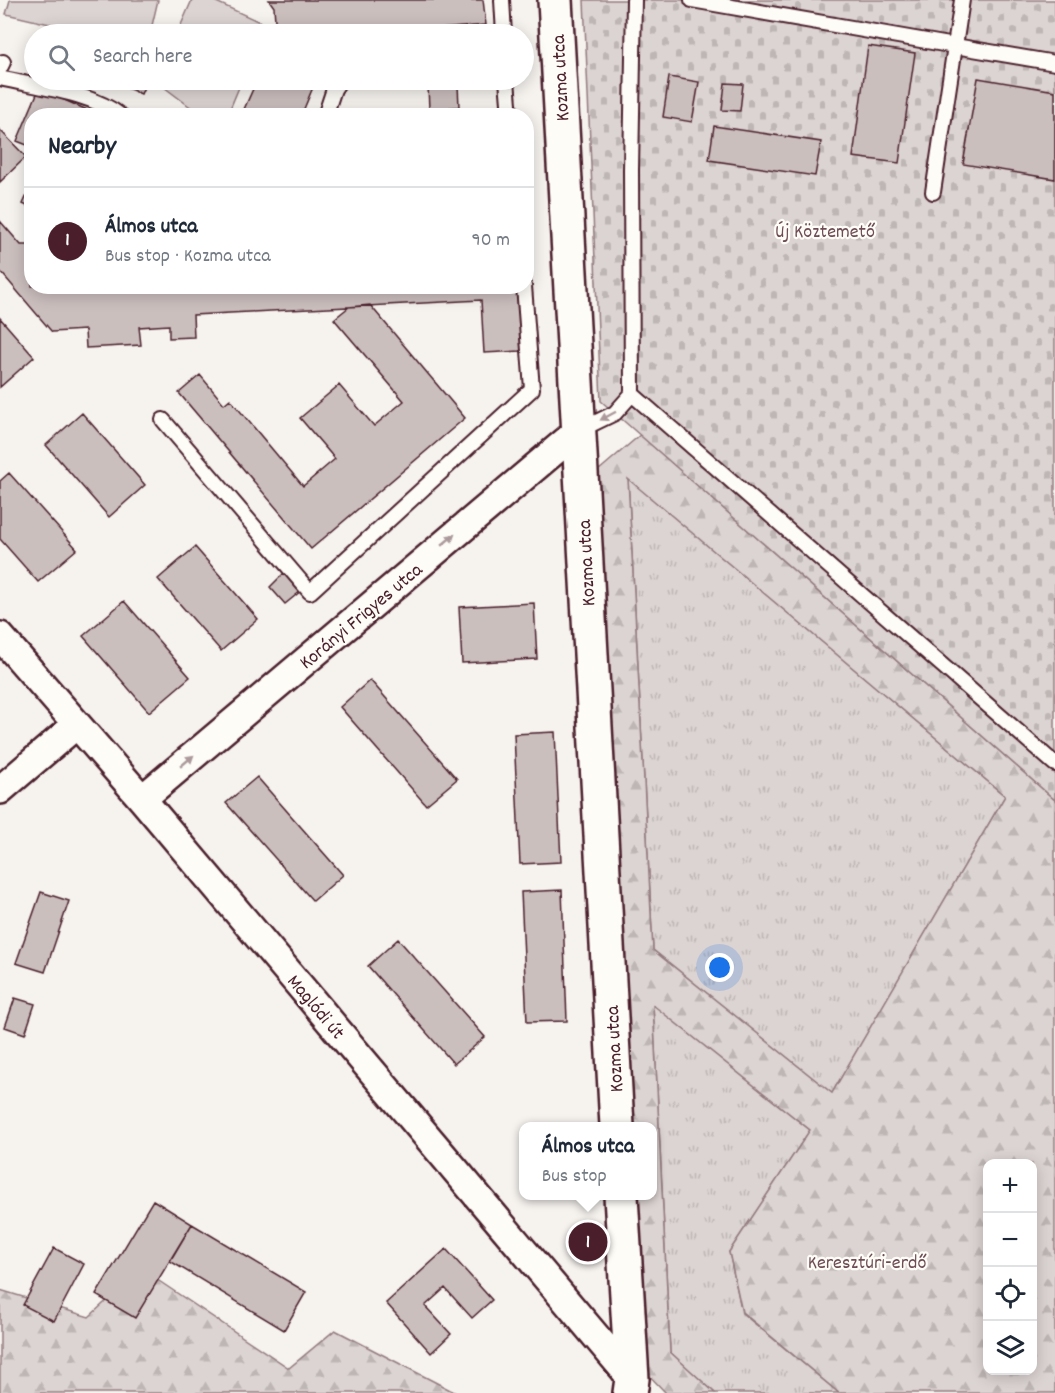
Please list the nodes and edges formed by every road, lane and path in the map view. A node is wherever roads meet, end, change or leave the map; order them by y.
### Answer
1 (502, 0) edge
2 (555, 0) edge
3 (634, 0) edge
4 (692, 0) edge
5 (962, 0) edge
6 (503, 24) edge
7 (955, 46) junction
8 (1055, 63) edge
9 (0, 78) edge
10 (24, 83) edge
11 (52, 90) edge
12 (334, 90) edge
13 (508, 90) edge
14 (110, 108) edge
15 (328, 108) edge
16 (509, 108) edge
17 (933, 192) dead end
18 (525, 294) edge
19 (632, 394) junction
20 (163, 420) dead end
21 (578, 431) junction
22 (0, 636) edge
23 (76, 725) junction
24 (1055, 764) edge
25 (0, 790) edge
26 (142, 799) junction
27 (617, 1122) edge
28 (621, 1200) edge
29 (633, 1388) edge

1 - 6 lane
2 - 21 street, Kozma utca
3 - 19 lane
4 - 7 lane
5 - 7 lane
7 - 8 lane
7 - 17 lane
9 - 10 lane
11 - 14 lane
12 - 15 lane
13 - 16 lane
18 - 20 lane
19 -> 21 lane
19 - 24 lane
26 -> 21 street, Korányi Frigyes utca
21 - 27 street, Kozma utca
22 - 23 street, Maglódi út
23 - 25 street
23 - 26 street, Maglódi út
26 - 29 street, Maglódi út
28 - 29 street

